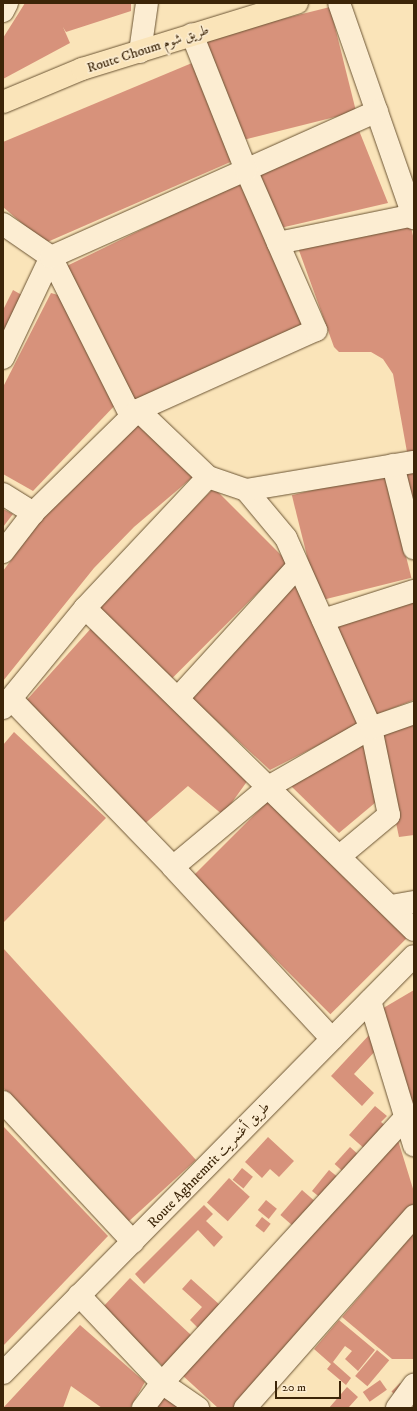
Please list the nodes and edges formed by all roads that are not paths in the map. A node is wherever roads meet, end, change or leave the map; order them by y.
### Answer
1 (7, 3) edge
2 (147, 3) edge
3 (297, 3) edge
4 (339, 3) edge
5 (3, 11) edge
6 (192, 34) junction
7 (140, 52) junction
8 (3, 102) edge
9 (376, 111) junction
10 (246, 170) junction
11 (414, 216) edge
12 (3, 224) edge
13 (278, 243) junction
14 (51, 257) junction
15 (3, 358) edge
16 (135, 413) junction
17 (404, 463) edge
18 (208, 477) junction
19 (246, 490) junction
20 (3, 494) edge
21 (33, 513) junction
22 (414, 548) edge
23 (3, 552) edge
24 (298, 566) junction
25 (414, 591) edge
26 (85, 608) junction
27 (323, 620) junction
28 (178, 698) junction
29 (7, 704) edge
30 (414, 713) edge
31 (371, 728) junction
32 (270, 786) junction
33 (340, 856) junction
34 (173, 867) junction
35 (414, 902) edge
36 (391, 906) junction
37 (414, 930) edge
38 (414, 956) edge
39 (370, 1001) junction
40 (332, 1039) junction
41 (3, 1102) edge
42 (407, 1116) junction
43 (414, 1145) edge
44 (414, 1216) edge
45 (133, 1242) junction
46 (79, 1295) junction
47 (3, 1373) edge
48 (162, 1383) junction
49 (414, 1385) edge
50 (143, 1408) edge
51 (198, 1408) edge
52 (245, 1408) edge
53 (397, 1408) edge

1 - 5 street
2 - 7 street
3 - 6 highway, Route Choum طريق شوم
4 - 9 street
6 - 7 highway, Route Choum طريق شوم
6 - 10 street
7 - 8 highway, Route Choum طريق شوم
9 - 10 street
9 - 11 street
10 - 13 street
10 - 14 street
11 - 13 street
12 - 14 street
13 - 16 street
14 - 15 street
14 - 16 street
16 - 18 street
16 - 21 street
17 - 19 street
17 - 22 street
18 - 19 street
18 - 26 street
19 - 24 street
20 - 21 street
21 - 23 street
24 - 27 street
24 - 28 street
25 - 27 street
26 - 28 street
26 - 29 street
27 - 31 street
28 - 32 street
29 - 34 street
30 - 31 street
31 - 32 street
31 - 33 street
32 - 33 street
32 - 34 street
33 - 36 street
34 - 40 street
35 - 36 street
36 - 37 street
38 - 39 street, Route Aghnemrit طريق أغنمريت
39 - 40 street, Route Aghnemrit طريق أغنمريت
39 - 42 street
40 - 45 street, Route Aghnemrit طريق أغنمريت
41 - 45 street
42 - 43 street
42 - 48 street
44 - 52 street
45 - 46 street, Route Aghnemrit طريق أغنمريت
46 - 47 street, Route Aghnemrit طريق أغنمريت
46 - 48 street
48 - 50 street
48 - 51 street
49 - 53 street

